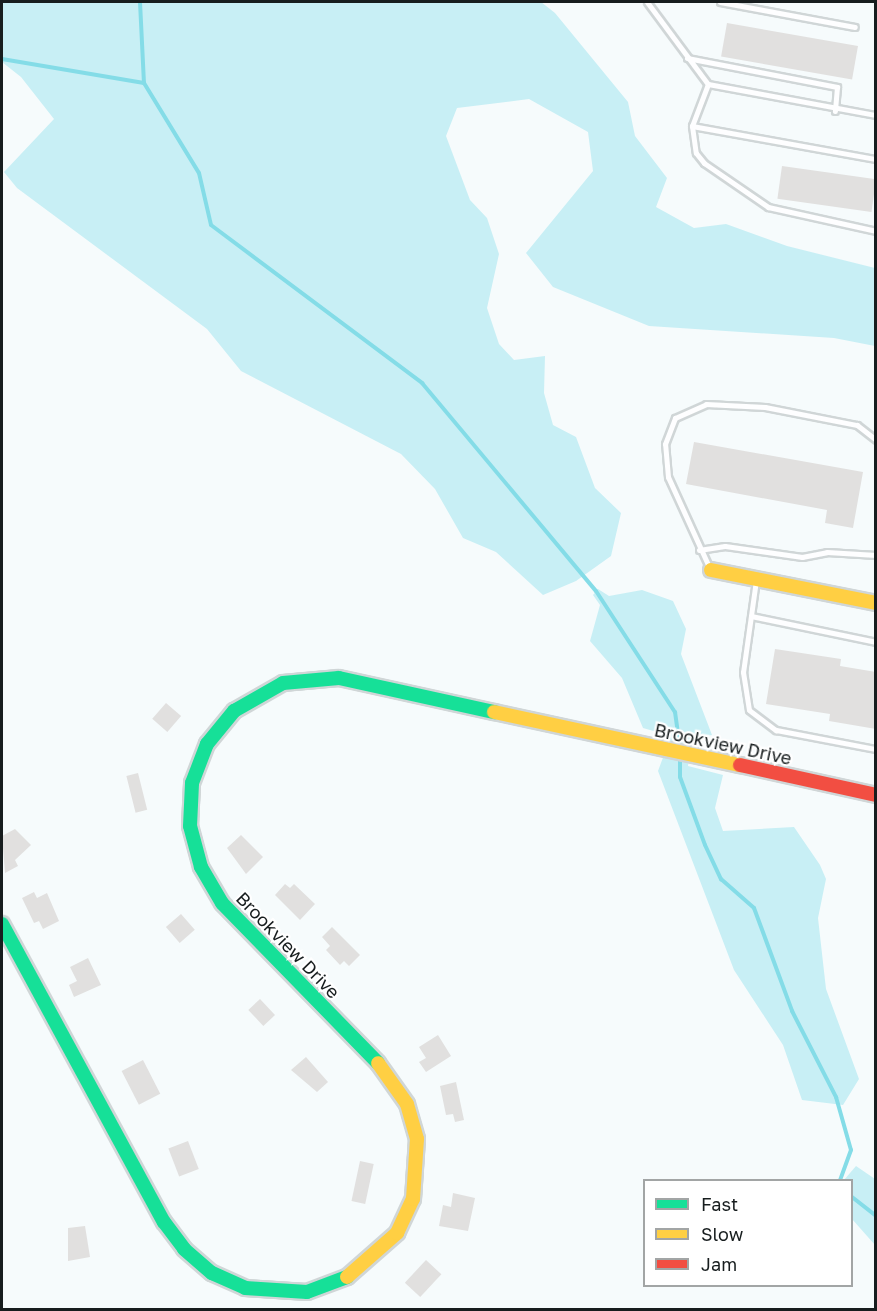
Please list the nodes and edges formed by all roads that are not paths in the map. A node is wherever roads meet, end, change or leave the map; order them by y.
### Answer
1 (647, 2) edge
2 (720, 2) edge
3 (855, 27) dead end
4 (687, 58) junction
5 (708, 84) junction
6 (835, 111) junction
7 (876, 115) edge
8 (692, 126) junction
9 (876, 159) edge
10 (876, 231) edge
11 (876, 440) edge
12 (699, 550) junction
13 (876, 555) edge
14 (711, 570) joint
15 (757, 579) junction
16 (876, 603) edge
17 (751, 616) junction
18 (876, 642) edge
19 (876, 749) edge
20 (876, 795) edge
21 (2, 924) edge

1 - 4 lane
2 - 3 lane
4 - 5 lane
4 - 6 lane
5 - 6 lane
5 - 8 lane
6 - 7 lane
8 - 9 lane
8 - 10 lane
11 - 12 lane
12 - 13 lane
12 - 14 lane
14 - 15 street
15 - 16 street
15 - 17 lane
17 - 18 lane
17 - 19 lane
20 - 21 street, Brookview Drive

